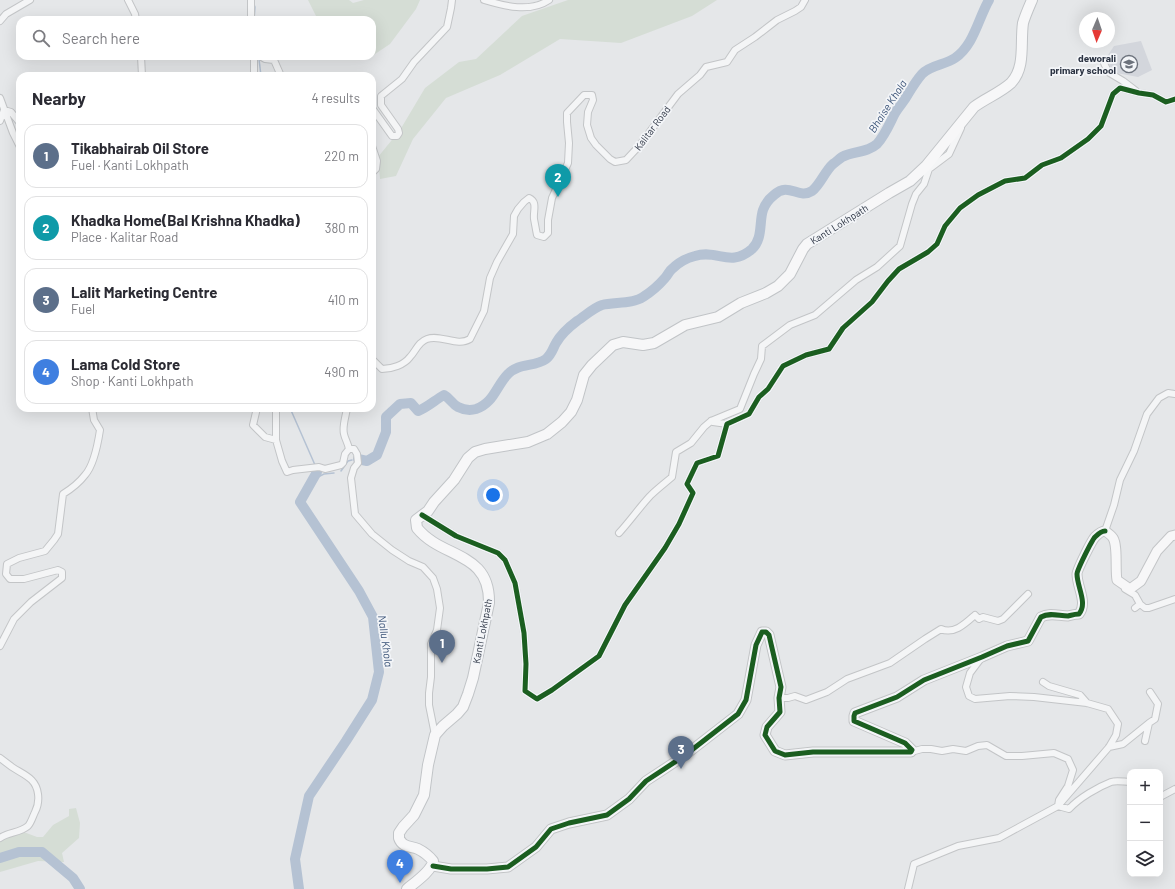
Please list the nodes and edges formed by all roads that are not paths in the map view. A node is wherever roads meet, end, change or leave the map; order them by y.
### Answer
1 (30, 0) edge
2 (128, 0) edge
3 (251, 0) edge
4 (452, 0) edge
5 (484, 0) edge
6 (549, 0) edge
7 (805, 0) edge
8 (1032, 0) edge
9 (134, 16) edge
10 (251, 16) edge
11 (0, 21) edge
12 (141, 60) edge
13 (254, 60) edge
14 (274, 60) edge
15 (1104, 63) dead end
16 (142, 72) edge
17 (254, 72) edge
18 (279, 72) edge
19 (1139, 93) junction
20 (0, 98) edge
21 (1175, 99) edge
22 (4, 110) junction
23 (376, 114) edge
24 (16, 118) edge
25 (0, 121) edge
26 (964, 121) junction
27 (16, 139) edge
28 (376, 363) edge
29 (1175, 394) edge
30 (93, 412) edge
31 (256, 412) edge
32 (276, 412) edge
33 (346, 412) edge
34 (711, 420) junction
35 (727, 424) junction
36 (276, 440) junction
37 (349, 449) junction
38 (422, 515) junction
39 (1105, 531) junction
40 (619, 533) dead end
41 (1175, 535) edge
42 (1117, 580) junction
43 (1028, 594) dead end
44 (1175, 599) edge
45 (0, 646) edge
46 (982, 657) junction
47 (1043, 682) dead end
48 (1150, 692) dead end
49 (779, 698) junction
50 (1087, 703) junction
51 (1149, 723) junction
52 (435, 735) junction
53 (1145, 740) dead end
54 (1108, 747) junction
55 (910, 752) junction
56 (0, 758) edge
57 (1127, 782) edge
58 (1175, 789) edge
59 (1163, 795) edge
60 (1058, 806) junction
61 (0, 838) edge
62 (432, 866) junction
63 (407, 889) edge
64 (908, 889) edge

1 - 11 street
2 - 9 street
3 - 10 street
4 - 23 street
5 - 6 street
7 - 28 street, Kalitar Road
8 - 26 main road, Kanti Lokhpath
12 - 16 street
13 - 17 street
14 - 18 street
15 - 19 street
19 - 21 street
19 - 35 street
20 - 22 street
22 - 24 street
22 - 25 street
22 - 27 street
26 - 34 street
26 - 38 main road, Kanti Lokhpath
29 - 39 street
30 - 45 street
31 - 36 street
32 - 36 street
33 - 37 street
34 - 35 street
34 - 40 street
35 - 38 street
36 - 37 street
37 - 52 street
38 - 52 main road, Kanti Lokhpath
39 - 42 street
39 - 46 street
41 - 42 street
42 - 44 street
43 - 49 street
46 - 50 street
46 - 55 street
47 - 50 street
48 - 51 street
49 - 55 street
49 - 62 street
50 - 54 street
51 - 53 street
51 - 54 street
52 - 62 main road
54 - 60 street
55 - 60 street
56 - 61 street
57 - 60 street
58 - 59 street
60 - 64 street
62 - 63 main road

